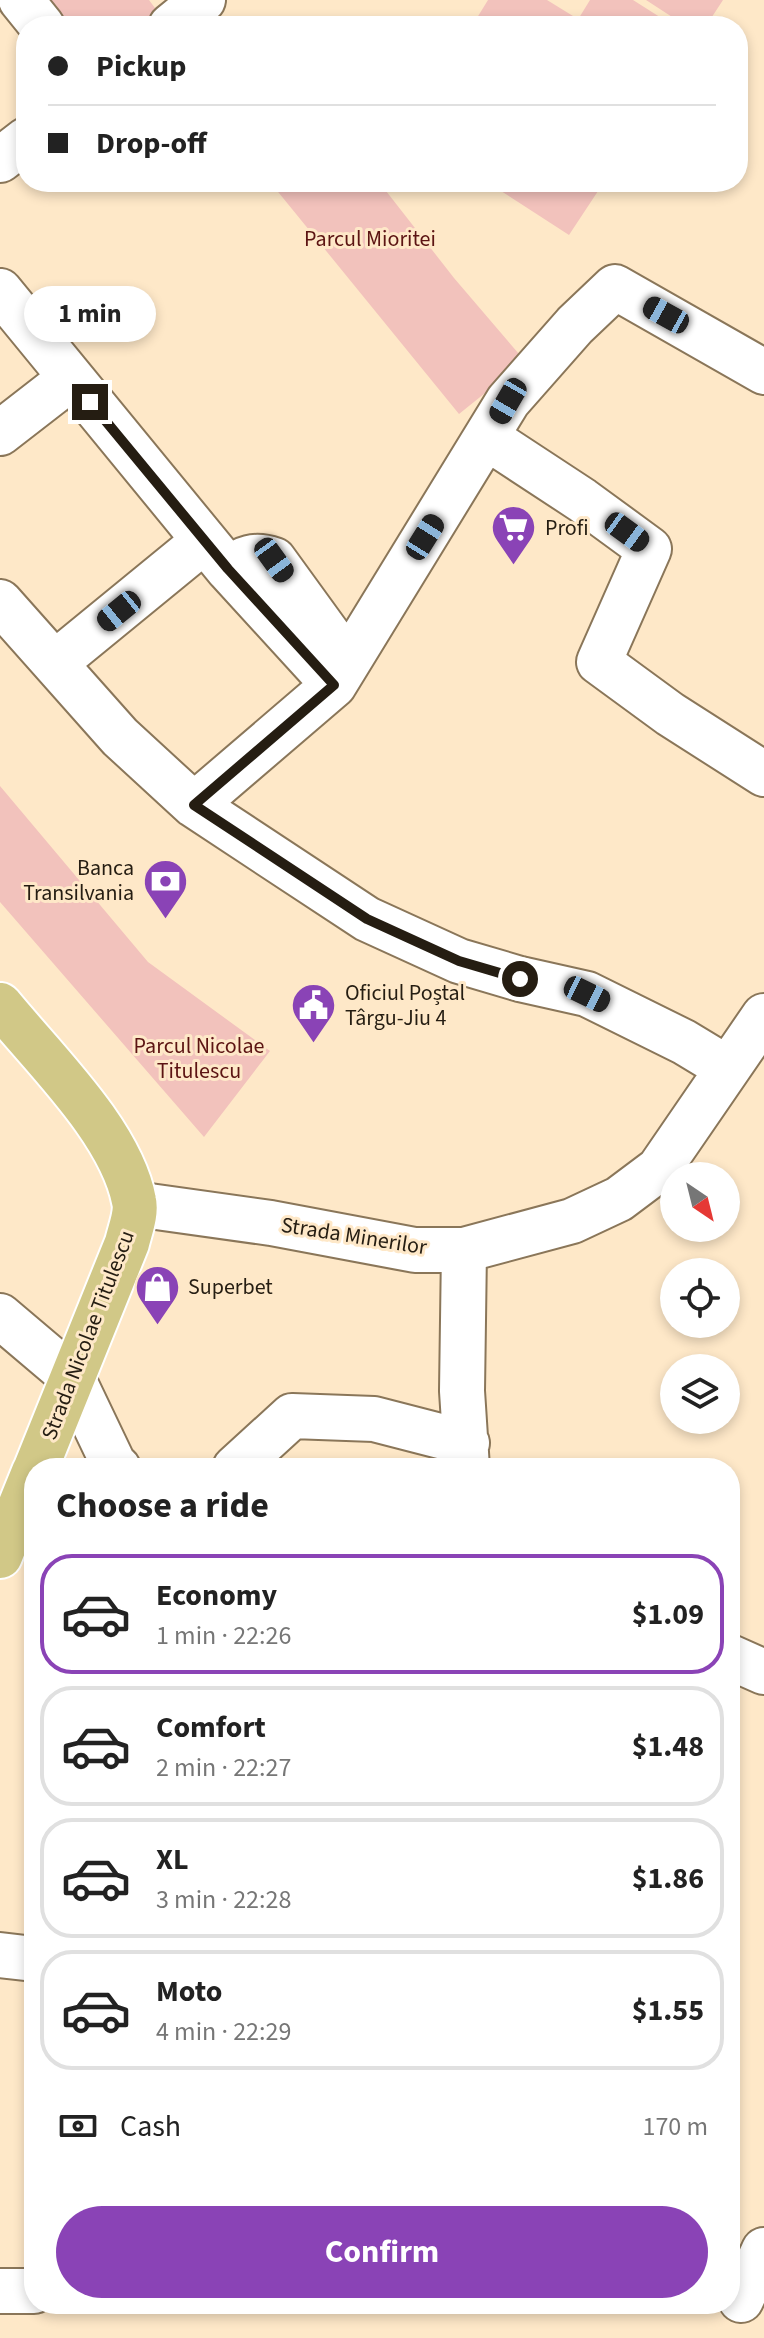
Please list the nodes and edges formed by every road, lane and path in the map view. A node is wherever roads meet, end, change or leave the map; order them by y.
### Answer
1 (21, 0) edge
2 (203, 0) edge
3 (34, 16) edge
4 (183, 16) edge
5 (16, 148) edge
6 (0, 160) edge
7 (0, 291) edge
8 (764, 372) edge
9 (71, 378) junction
10 (0, 433) edge
11 (486, 437) junction
12 (216, 555) junction
13 (0, 602) edge
14 (55, 663) junction
15 (341, 674) junction
16 (764, 774) edge
17 (194, 805) junction
18 (764, 1016) edge
19 (5, 1021) edge
20 (727, 1068) junction
21 (135, 1204) junction
22 (464, 1250) junction
23 (0, 1316) edge
24 (72, 1377) junction
25 (467, 1456) edge
26 (40, 1458) edge
27 (113, 1458) edge
28 (246, 1458) edge
29 (24, 1497) edge
30 (0, 1556) edge
31 (740, 1661) edge
32 (764, 1672) edge
33 (0, 1955) edge
34 (24, 1958) edge
35 (764, 2250) edge
36 (0, 2291) edge
37 (24, 2291) edge
38 (745, 2302) edge

1 - 3 street
2 - 4 street
5 - 6 street
7 - 9 street
8 - 11 street
9 - 10 street
9 - 12 street
11 - 15 street
11 - 16 street
12 - 14 street
12 - 15 street
13 - 14 street
14 - 17 street
15 - 17 street
17 - 20 street
18 - 20 street, Strada Minerilor
19 - 21 main road, Strada Nicolae Titulescu
20 - 22 street, Strada Minerilor
21 - 22 street, Strada Minerilor
21 - 24 main road, Strada Nicolae Titulescu
22 - 25 street
23 - 24 street
24 - 26 main road, Strada Nicolae Titulescu
24 - 27 street
25 - 28 street
29 - 30 main road, Strada Nicolae Titulescu
31 - 32 street
33 - 34 street
35 - 38 street
36 - 37 street

